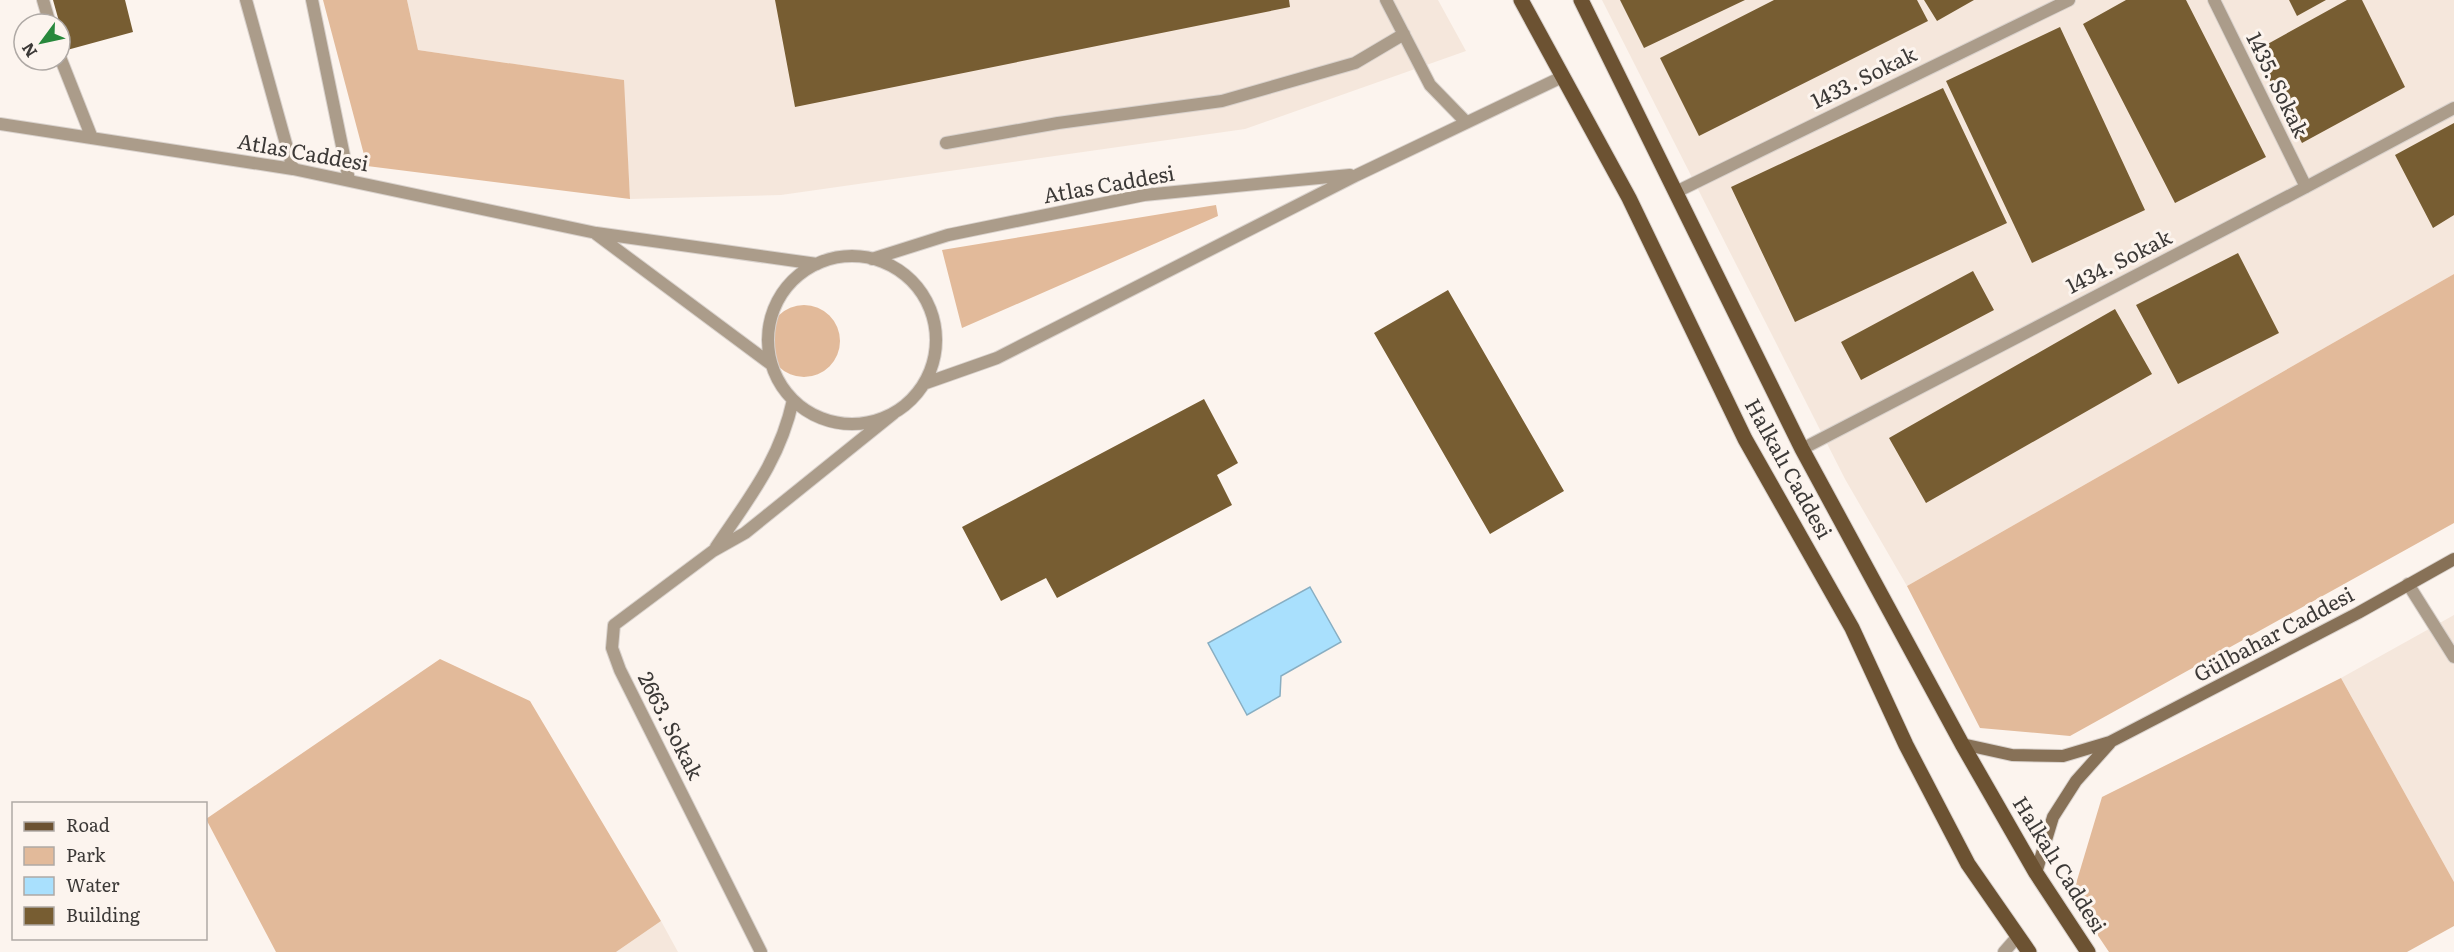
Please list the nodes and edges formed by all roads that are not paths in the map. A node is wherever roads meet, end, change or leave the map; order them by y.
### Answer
1 (246, 0) edge
2 (312, 0) edge
3 (1386, 0) edge
4 (1521, 0) edge
5 (1581, 0) edge
6 (2069, 0) edge
7 (2214, 0) edge
8 (1404, 34) junction
9 (66, 72) edge
10 (1562, 77) junction
11 (2454, 108) edge
12 (1466, 122) junction
13 (0, 124) edge
14 (92, 138) junction
15 (946, 143) dead end
16 (293, 169) junction
17 (1357, 175) junction
18 (349, 180) junction
19 (2306, 187) junction
20 (1676, 192) junction
21 (596, 234) junction
22 (872, 258) junction
23 (817, 264) junction
24 (772, 365) junction
25 (926, 383) junction
26 (793, 400) junction
27 (894, 413) junction
28 (1802, 449) junction
29 (713, 551) junction
30 (2454, 559) edge
31 (2408, 584) junction
32 (2454, 657) edge
33 (2110, 742) junction
34 (1962, 744) junction
35 (2036, 873) junction
36 (2018, 936) junction
37 (761, 952) edge
38 (2004, 952) edge
39 (2029, 952) edge
40 (2088, 952) edge

1 - 16 street
2 - 18 street
3 - 8 street
4 - 10 main road, Halkalı Caddesi
5 - 20 main road, Halkalı Caddesi
6 - 20 street, 1433. Sokak
7 - 19 street, 1435. Sokak
8 - 12 street
8 - 15 street
9 - 14 street
10 - 12 street, Atlas Caddesi
10 - 36 main road, Halkalı Caddesi
11 - 19 street, 1434. Sokak
12 - 17 street, Atlas Caddesi
13 - 14 street, Atlas Caddesi
14 - 16 street, Atlas Caddesi
16 - 18 street, Atlas Caddesi
17 - 22 street, Atlas Caddesi
17 - 25 street, Atlas Caddesi
18 - 21 street, Atlas Caddesi
19 - 28 street, 1434. Sokak
20 - 28 main road, Halkalı Caddesi
21 - 23 street, Atlas Caddesi
21 - 24 street, Atlas Caddesi
22 - 23 street
22 - 25 street
23 - 24 street
24 - 26 street
25 - 27 street
26 - 27 street
26 - 29 street
27 - 29 street
28 - 34 main road, Halkalı Caddesi
29 - 37 street, 2663. Sokak
30 - 31 main road, Gülbahar Caddesi
31 - 32 street
31 - 33 main road, Gülbahar Caddesi
33 - 34 main road, Gülbahar Caddesi
33 - 35 main road, Gülbahar Caddesi
34 - 35 main road, Halkalı Caddesi
35 - 40 main road, Halkalı Caddesi
36 - 38 street
36 - 39 main road, Halkalı Caddesi

